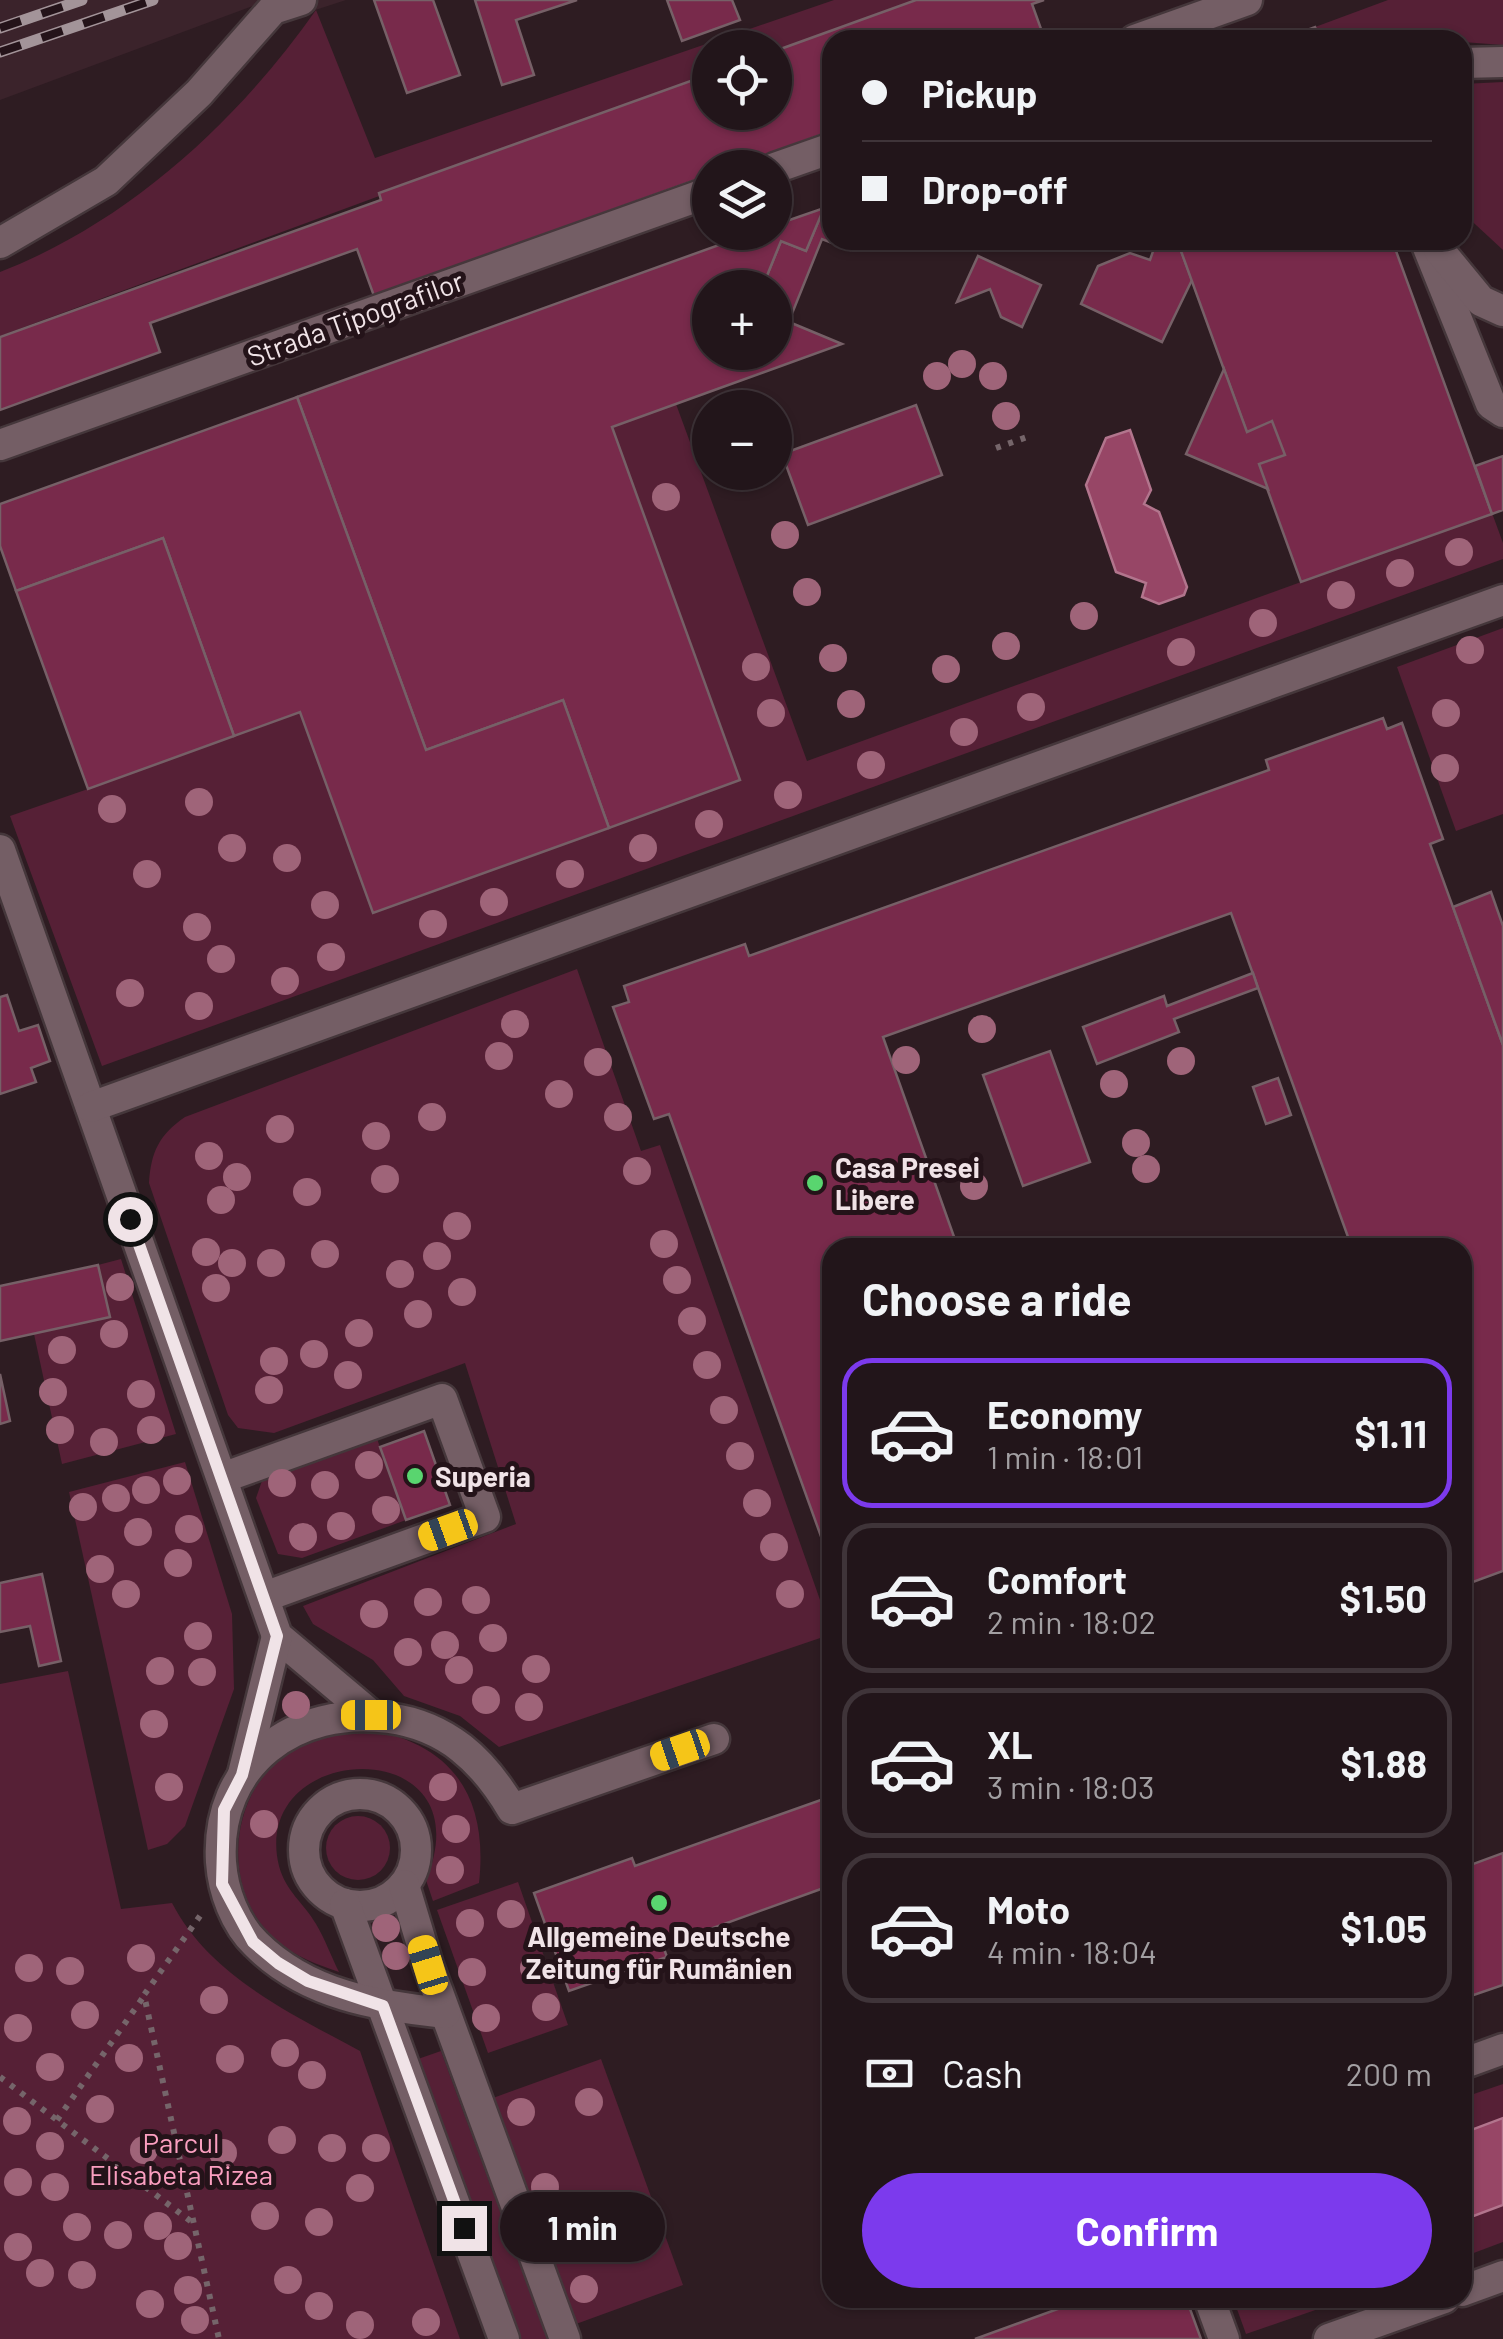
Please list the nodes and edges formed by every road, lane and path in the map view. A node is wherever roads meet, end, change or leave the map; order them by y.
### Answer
1 (300, 0) edge
2 (1247, 0) edge
3 (1163, 30) edge
4 (1472, 62) edge
5 (1503, 62) edge
6 (822, 152) edge
7 (792, 162) edge
8 (692, 198) edge
9 (0, 243) edge
10 (1432, 250) edge
11 (1437, 250) edge
12 (1503, 310) edge
13 (1503, 412) edge
14 (1028, 436) dead end
15 (0, 445) edge
16 (996, 448) dead end
17 (1503, 600) edge
18 (0, 850) edge
19 (91, 1108) junction
20 (222, 1478) junction
21 (264, 1597) junction
22 (277, 1636) junction
23 (371, 1715) junction
24 (714, 1738) dead end
25 (242, 1775) junction
26 (222, 1884) junction
27 (404, 1885) junction
28 (345, 1904) junction
29 (144, 1995) junction
30 (383, 2006) junction
31 (445, 2013) junction
32 (1503, 2050) edge
33 (1472, 2061) edge
34 (0, 2077) edge
35 (57, 2120) junction
36 (194, 2224) junction
37 (1503, 2276) edge
38 (1472, 2287) edge
39 (1213, 2308) edge
40 (1385, 2308) edge
41 (219, 2339) edge
42 (504, 2339) edge
43 (565, 2339) edge
44 (1224, 2339) edge
45 (1330, 2339) edge

1 - 9 street
2 - 3 street
4 - 5 street
6 - 7 street
8 - 15 street, Strada Tipografilor
10 - 13 street
11 - 12 street
14 - 16 path
17 - 19 street
18 - 19 street
19 - 20 street
20 - 21 street
20 - 21 street
21 - 22 street
22 - 23 street
22 - 25 street
23 - 24 street
23 - 25 street
25 - 26 street
26 - 29 path
26 - 30 street
27 - 28 street
27 - 28 street
27 - 31 street
28 - 30 street
29 - 35 path
29 - 36 path
30 - 31 street
30 - 42 street
31 - 43 street
32 - 33 street
34 - 35 path
35 - 36 path
36 - 41 path
37 - 38 street
39 - 44 street
40 - 45 street

